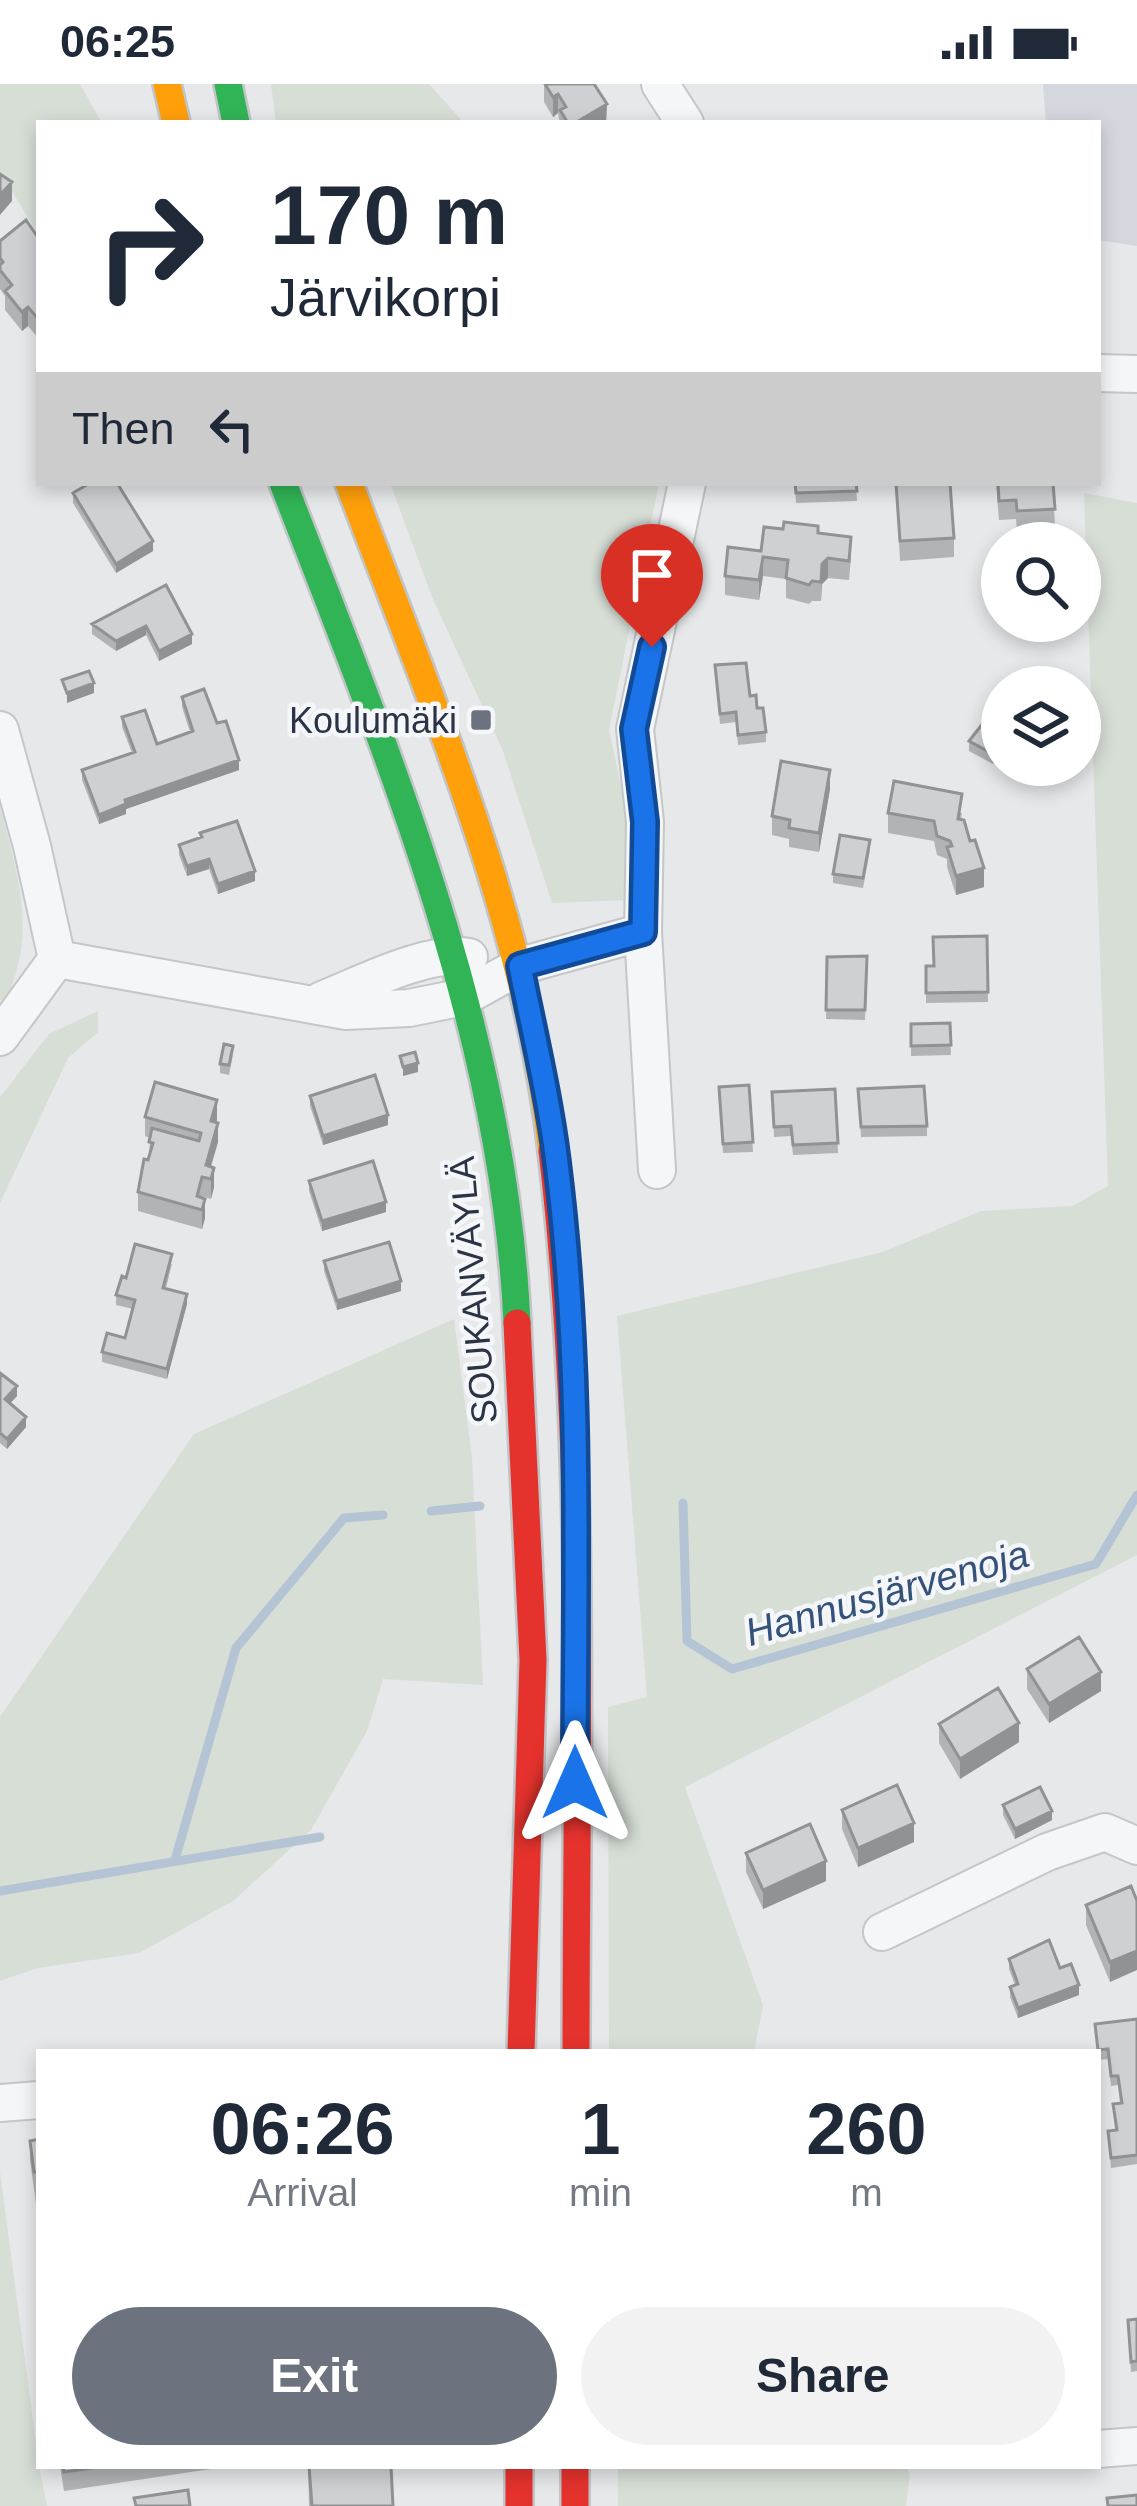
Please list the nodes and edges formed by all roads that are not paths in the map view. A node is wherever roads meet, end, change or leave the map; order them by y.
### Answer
1 (167, 84) edge
2 (228, 84) edge
3 (659, 84) edge
4 (175, 120) edge
5 (235, 120) edge
6 (684, 120) edge
7 (1101, 373) edge
8 (1137, 374) edge
9 (285, 486) edge
10 (350, 486) edge
11 (686, 486) edge
12 (0, 730) edge
13 (643, 932) junction
14 (453, 955) junction
15 (57, 959) junction
16 (520, 966) junction
17 (464, 997) junction
18 (314, 1004) junction
19 (0, 1037) edge
20 (657, 1170) dead end
21 (1137, 1846) edge
22 (882, 1933) dead end
23 (521, 2049) edge
24 (576, 2049) edge
25 (36, 2100) edge
26 (0, 2103) edge
27 (1137, 2446) edge
28 (1101, 2449) edge
29 (519, 2469) edge
30 (574, 2469) edge
31 (519, 2506) edge
32 (574, 2506) edge

1 - 4 main road
2 - 5 main road
3 - 6 street
7 - 8 street
9 - 14 main road, SOUKANVÄYLÄ
10 - 16 main road
11 - 13 street
12 - 15 street
13 - 16 street
13 - 20 street
14 - 16 street
14 - 17 main road, SOUKANVÄYLÄ
14 - 18 street
15 - 18 street
15 - 19 street
16 - 17 street
16 - 24 main road
17 - 18 street
17 - 23 main road, SOUKANVÄYLÄ
21 - 22 street
25 - 26 street
27 - 28 street
29 - 31 main road
30 - 32 main road

